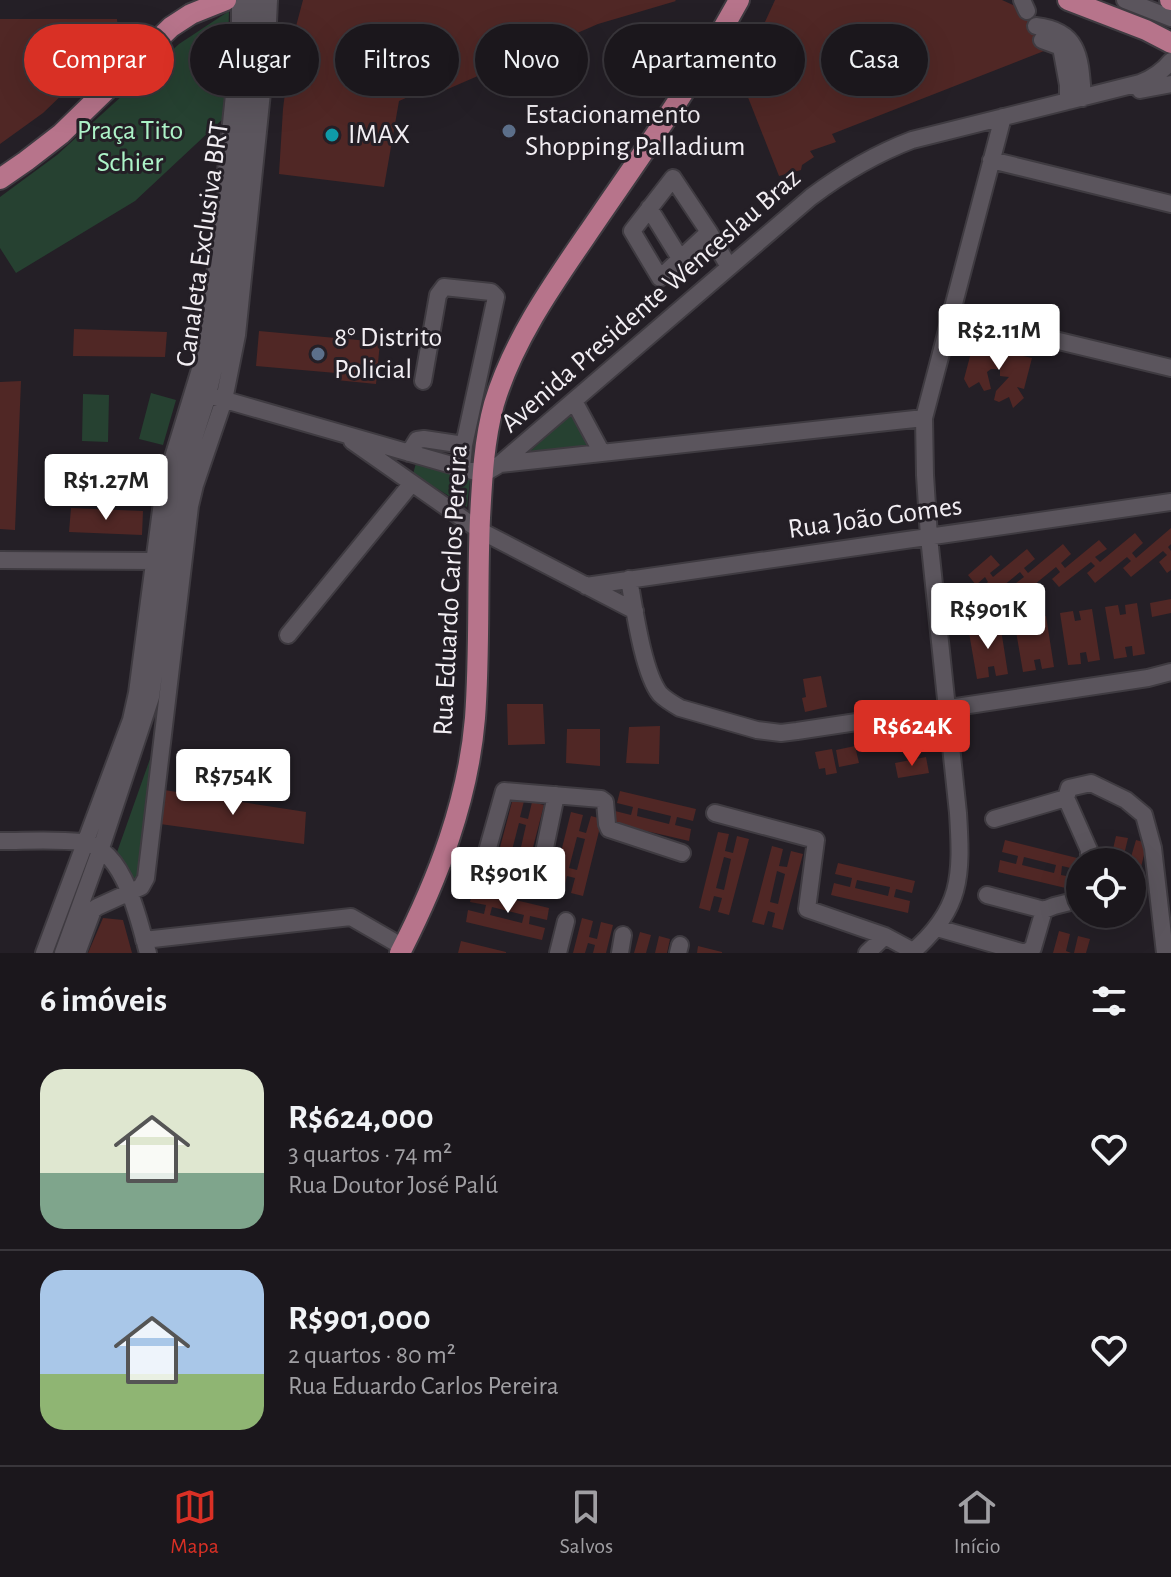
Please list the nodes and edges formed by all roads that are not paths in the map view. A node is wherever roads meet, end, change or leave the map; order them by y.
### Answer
1 (226, 0) edge
2 (240, 0) edge
3 (253, 0) edge
4 (269, 0) edge
5 (739, 0) edge
6 (1068, 0) edge
7 (1125, 0) edge
8 (1171, 18) edge
9 (1039, 33) dead end
10 (1171, 43) edge
11 (1171, 61) edge
12 (1171, 84) edge
13 (1082, 98) junction
14 (1003, 117) junction
15 (991, 160) junction
16 (0, 179) edge
17 (1171, 204) edge
18 (649, 208) junction
19 (709, 232) junction
20 (681, 260) junction
21 (729, 267) junction
22 (951, 315) junction
23 (1171, 368) edge
24 (423, 381) dead end
25 (209, 395) junction
26 (574, 401) junction
27 (924, 418) junction
28 (341, 433) junction
29 (464, 445) junction
30 (409, 453) junction
31 (602, 453) junction
32 (462, 468) junction
33 (491, 469) junction
34 (412, 483) junction
35 (1171, 502) edge
36 (479, 530) junction
37 (929, 537) junction
38 (0, 560) edge
39 (153, 561) junction
40 (629, 579) junction
41 (586, 586) junction
42 (635, 611) junction
43 (288, 635) dead end
44 (1171, 672) edge
45 (947, 709) junction
46 (556, 795) junction
47 (1066, 798) junction
48 (715, 813) dead end
49 (994, 819) dead end
50 (0, 841) edge
51 (84, 842) junction
52 (1088, 848) edge
53 (100, 851) junction
54 (682, 853) dead end
55 (443, 858) junction
56 (538, 881) dead end
57 (130, 892) junction
58 (987, 895) dead end
59 (1066, 903) edge
60 (1044, 910) junction
61 (566, 921) dead end
62 (937, 928) junction
63 (623, 935) dead end
64 (885, 936) junction
65 (146, 946) edge
66 (401, 950) edge
67 (912, 952) edge
68 (44, 953) edge
69 (63, 953) edge
70 (77, 953) edge
71 (558, 953) edge
72 (620, 953) edge
73 (867, 953) edge
74 (1025, 953) edge
75 (1165, 953) edge

1 - 16 main road
2 - 25 street
3 - 25 street, Canaleta Exclusiva BRT
4 - 25 street
5 - 33 main road, Rua Eduardo Carlos Pereira
6 - 10 main road
7 - 8 street
9 - 13 street
11 - 13 street, Avenida Presidente Wenceslau Braz
12 - 13 street, Avenida Presidente Wenceslau Braz
13 - 14 street, Avenida Presidente Wenceslau Braz
14 - 15 street
14 - 21 street, Avenida Presidente Wenceslau Braz
15 - 17 street
15 - 22 street
18 - 19 street
18 - 20 street
18 - 20 street
19 - 20 street
19 - 21 street
21 - 26 street, Avenida Presidente Wenceslau Braz
22 - 23 street
22 - 27 street
24 - 29 street
25 - 28 street
25 - 39 street
25 - 53 street, Canaleta Exclusiva BRT
25 - 57 street
26 - 31 street
26 - 33 street, Avenida Presidente Wenceslau Braz
27 - 31 street
27 - 37 street
28 - 30 street
28 - 34 street
29 - 30 street
29 - 32 street
30 - 32 street
31 - 33 street
32 - 33 street
33 - 36 main road, Rua Eduardo Carlos Pereira
34 - 36 street
34 - 43 street
35 - 37 street, Rua João Gomes
36 - 41 street
36 - 55 main road, Rua Eduardo Carlos Pereira
37 - 40 street, Rua João Gomes
37 - 45 street
38 - 39 street
39 - 51 street
40 - 41 street, Rua João Gomes
40 - 42 street
41 - 42 street
42 - 45 street
44 - 45 street
45 - 62 street
46 - 54 street
46 - 55 street
46 - 56 street
47 - 49 street
47 - 52 street
47 - 75 street
48 - 64 street
50 - 51 street
51 - 53 street
51 - 68 street
53 - 57 street
53 - 69 street, Canaleta Exclusiva BRT
55 - 66 main road, Rua Eduardo Carlos Pereira
57 - 65 street
57 - 70 street
58 - 60 street
59 - 60 street
60 - 74 street
61 - 71 street
62 - 67 street
62 - 74 street
63 - 72 street
64 - 67 street
64 - 73 street
65 - 66 street

